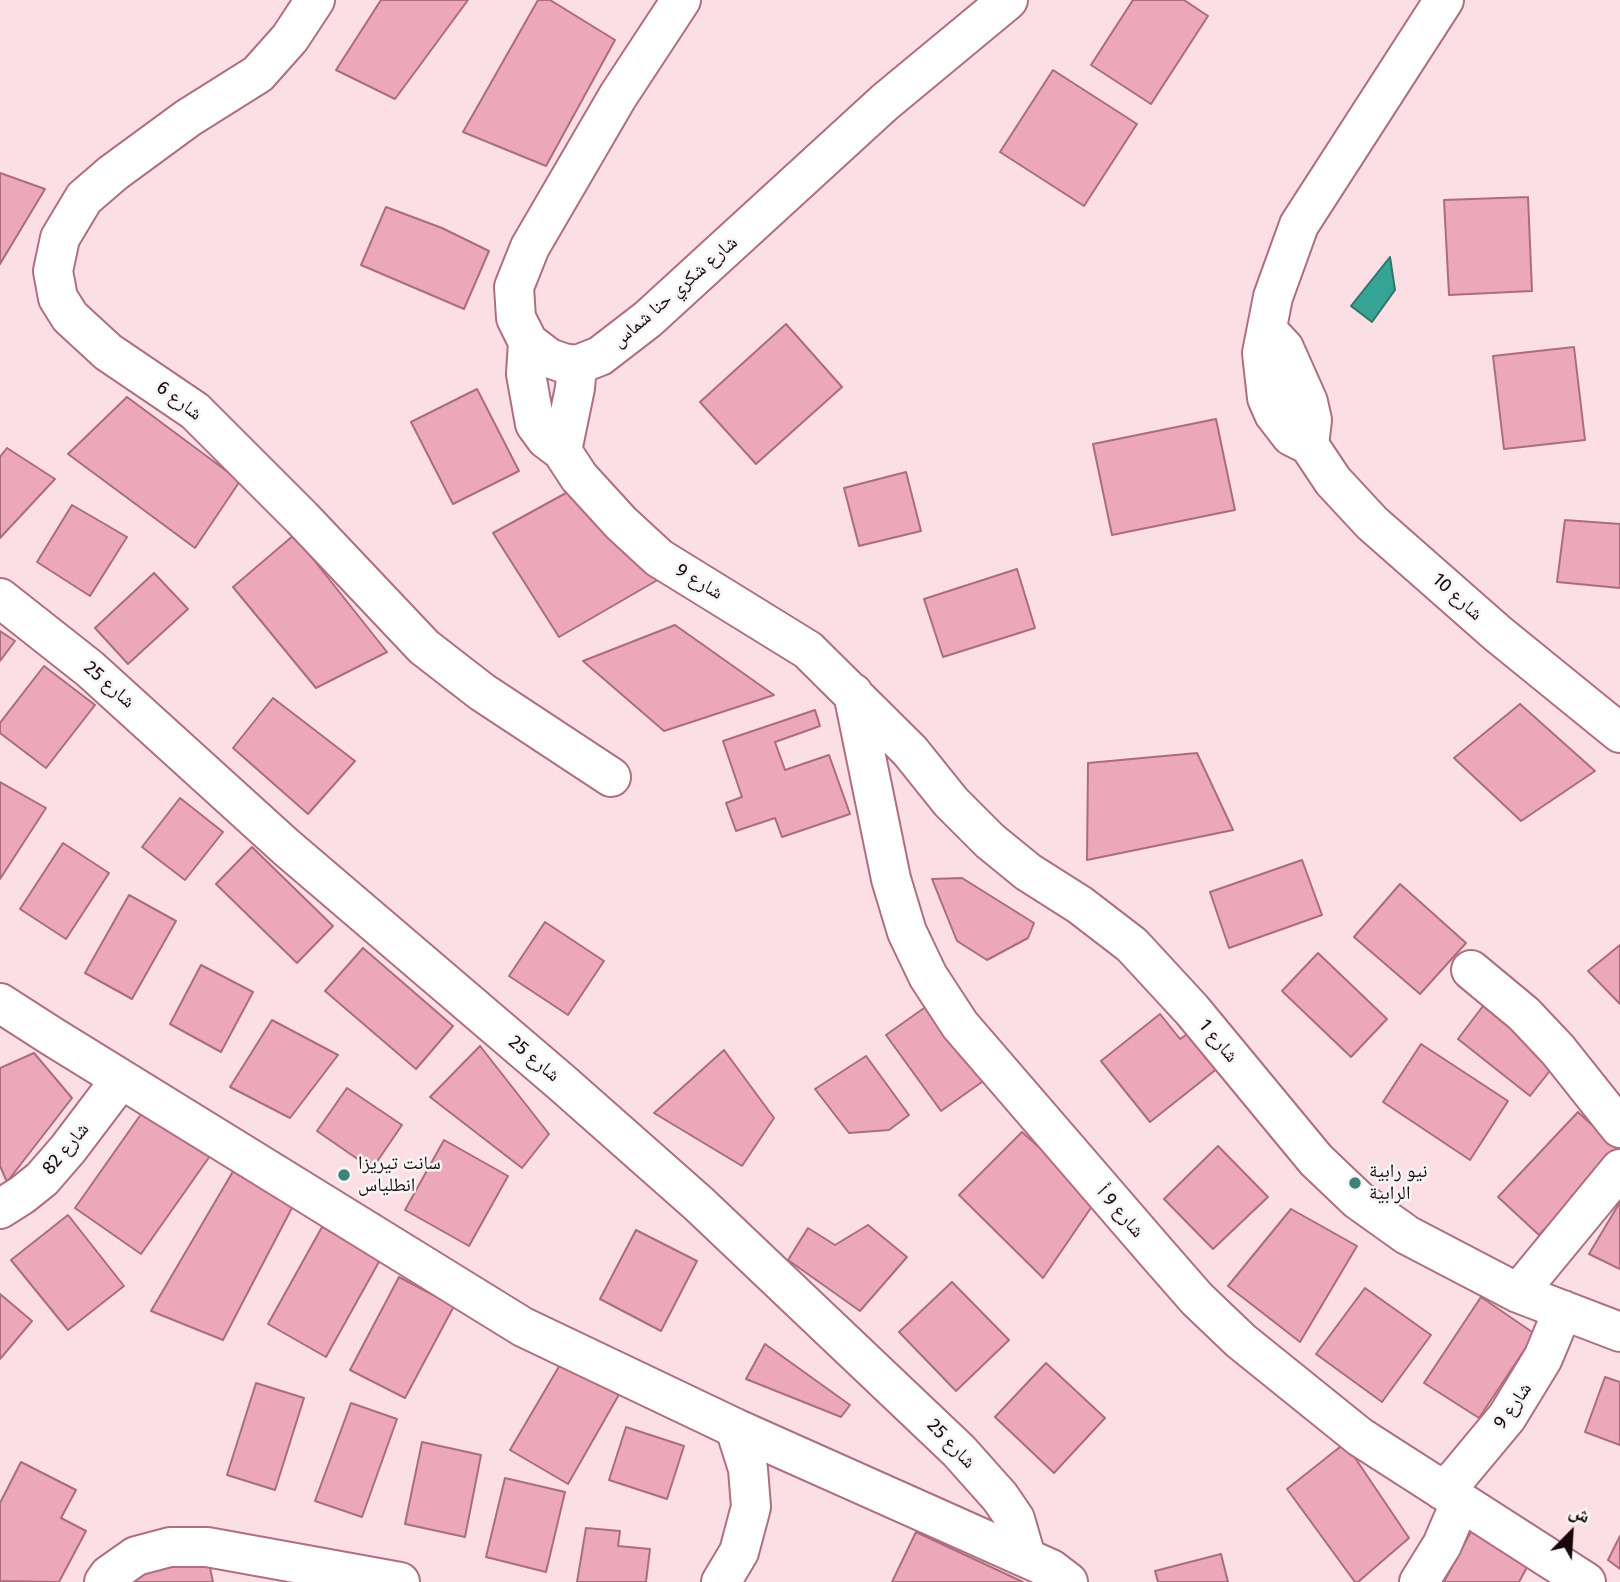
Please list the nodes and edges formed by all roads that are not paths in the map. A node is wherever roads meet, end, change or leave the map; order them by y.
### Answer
1 (315, 0) edge
2 (681, 0) edge
3 (1008, 0) edge
4 (1444, 0) edge
5 (528, 342) junction
6 (577, 365) junction
7 (562, 451) junction
8 (0, 598) edge
9 (853, 692) junction
10 (1620, 733) edge
11 (611, 777) dead end
12 (1471, 970) dead end
13 (0, 1003) edge
14 (121, 1079) junction
15 (1620, 1128) edge
16 (1620, 1169) edge
17 (0, 1209) edge
18 (1518, 1293) junction
19 (1563, 1310) junction
20 (1620, 1332) edge
21 (735, 1429) junction
22 (1451, 1496) junction
23 (1026, 1558) junction
24 (104, 1582) edge
25 (400, 1582) edge
26 (720, 1582) edge
27 (1068, 1582) edge
28 (1419, 1582) edge
29 (1586, 1582) edge

1 - 11 street, شارع 6
2 - 5 street
3 - 6 street, شارع شكري حنا شماس
4 - 10 street, شارع 10
5 - 6 street
5 - 7 street, شارع 9
6 - 7 street
7 - 9 street, شارع 9
8 - 23 street, شارع 25
9 - 18 street, شارع 1
9 - 22 street, شارع 9 أ
12 - 15 street
13 - 14 street
14 - 17 street, شارع 82
14 - 21 street
16 - 18 street
18 - 19 street, شارع 1
19 - 20 street, شارع 1
19 - 22 street, شارع 9
21 - 23 street
21 - 26 street
22 - 28 street
22 - 29 street, شارع 9 أ
23 - 27 street
24 - 25 street

